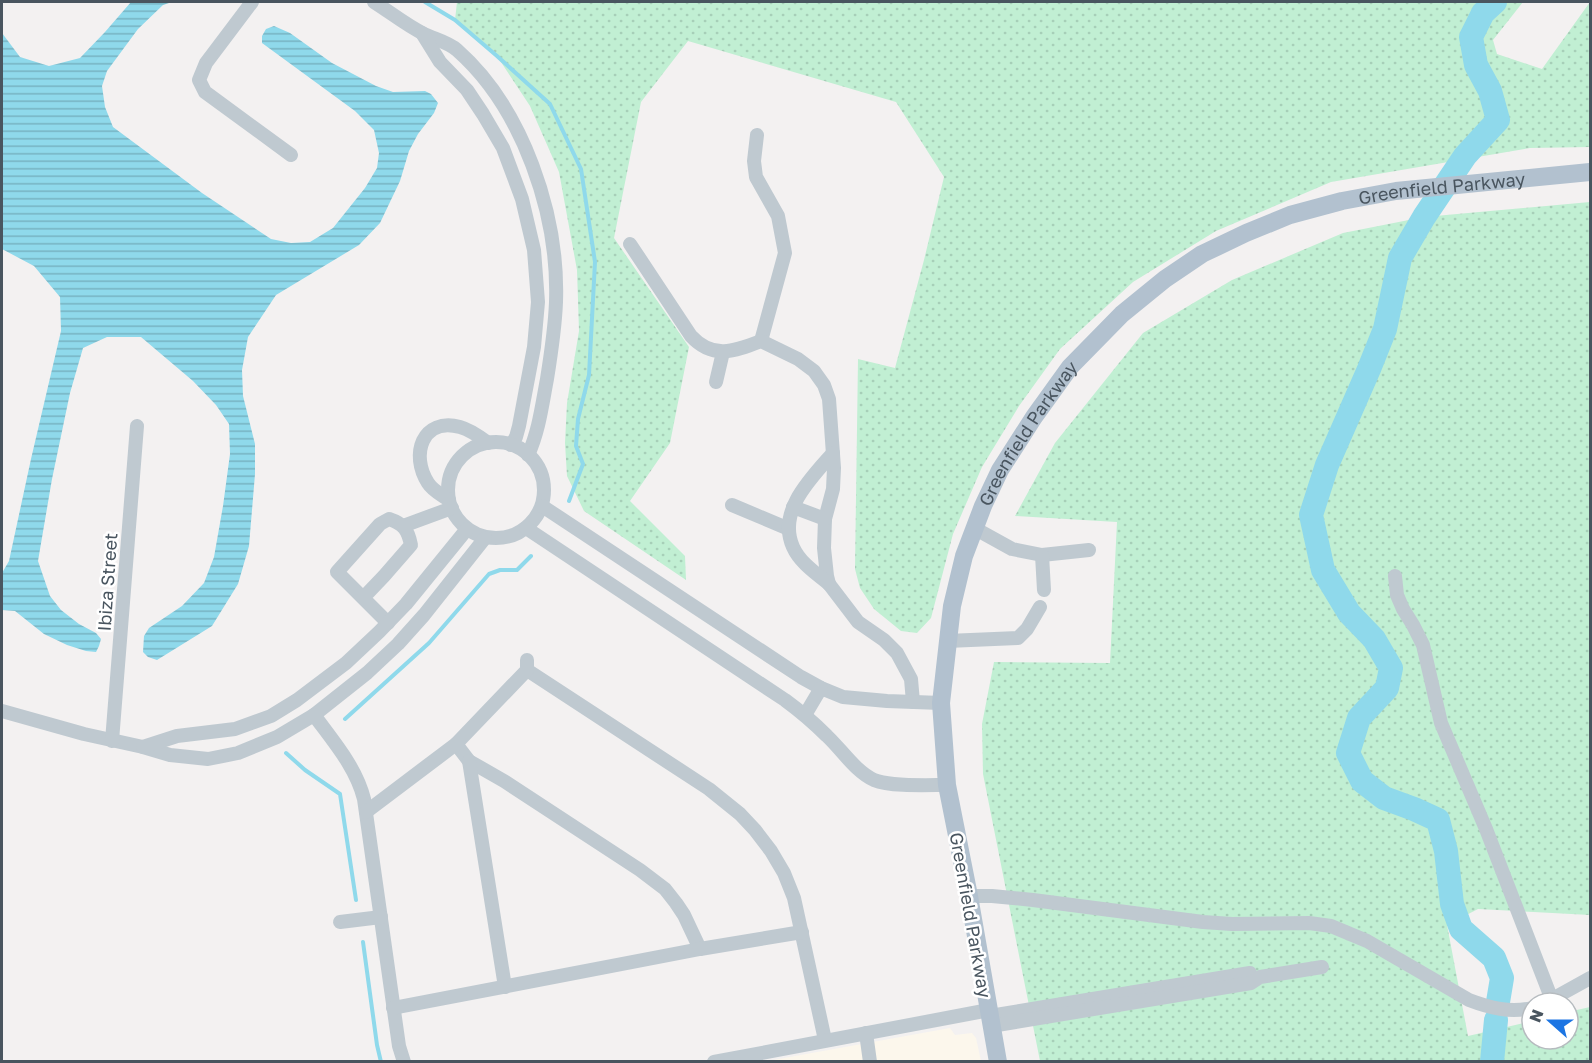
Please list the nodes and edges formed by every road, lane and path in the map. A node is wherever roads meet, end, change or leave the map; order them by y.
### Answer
1 (252, 2) edge
2 (374, 2) edge
3 (422, 33) junction
4 (757, 135) dead end
5 (291, 155) dead end
6 (1590, 172) edge
7 (630, 244) dead end
8 (761, 341) junction
9 (723, 352) junction
10 (716, 382) dead end
11 (137, 426) dead end
12 (488, 443) junction
13 (511, 444) junction
14 (833, 453) junction
15 (528, 454) junction
16 (451, 504) junction
17 (732, 505) dead end
18 (542, 506) junction
19 (793, 507) junction
20 (825, 519) junction
21 (403, 526) junction
22 (526, 528) junction
23 (974, 528) junction
24 (467, 529) junction
25 (789, 529) junction
26 (485, 538) junction
27 (1089, 550) dead end
28 (1042, 555) junction
29 (1395, 576) dead end
30 (829, 584) junction
31 (1044, 590) dead end
32 (363, 598) junction
33 (1040, 607) dead end
34 (388, 623) junction
35 (947, 641) junction
36 (821, 688) junction
37 (913, 702) junction
38 (942, 703) junction
39 (2, 711) edge
40 (314, 715) junction
41 (805, 715) junction
42 (112, 741) junction
43 (456, 744) junction
44 (143, 747) junction
45 (470, 761) junction
46 (947, 785) junction
47 (366, 812) junction
48 (969, 896) junction
49 (381, 917) junction
50 (340, 922) dead end
51 (802, 932) junction
52 (700, 949) junction
53 (1322, 967) dead end
54 (1590, 978) edge
55 (506, 987) junction
56 (1544, 991) edge
57 (1565, 991) edge
58 (393, 1008) junction
59 (1520, 1011) edge
60 (990, 1017) junction
61 (866, 1033) junction
62 (825, 1040) junction
63 (404, 1062) edge
64 (714, 1062) edge
65 (870, 1062) edge
66 (998, 1062) edge

1 - 5 street
2 - 3 street
3 - 13 street
3 - 15 street
4 - 8 street
6 - 23 main road, Greenfield Parkway
7 - 9 street
8 - 9 street
8 - 14 street
9 - 10 street
11 - 42 street, Ibiza Street
12 - 13 street
12 - 16 street
12 - 16 street
13 - 15 street
14 - 19 street
14 - 20 street
15 - 18 street
16 - 21 street
16 - 24 street
17 - 25 street
18 - 22 street
18 - 36 street
19 - 20 street
19 - 25 street
20 - 30 street
21 - 32 street
21 - 32 street
22 - 26 street
22 - 41 street
23 - 28 street
23 - 35 main road, Greenfield Parkway
24 - 26 street
24 - 34 street
25 - 30 street
26 - 40 street
27 - 28 street
28 - 31 street
29 - 56 street
30 - 37 street
32 - 34 street
33 - 35 street
34 - 44 street
35 - 38 main road, Greenfield Parkway
36 - 37 street
36 - 41 street
37 - 38 street
38 - 46 main road, Greenfield Parkway
39 - 42 street
40 - 44 street
40 - 47 street
41 - 46 street
42 - 44 street
43 - 45 street
43 - 47 street
43 - 51 street
45 - 52 street
45 - 55 street
46 - 48 main road, Greenfield Parkway
47 - 49 street
48 - 59 street
48 - 60 main road, Greenfield Parkway
49 - 50 street
49 - 58 street
51 - 52 street
51 - 62 street
52 - 55 street
53 - 60 street
54 - 57 street
55 - 58 street
58 - 63 street
60 - 61 street
60 - 66 main road, Greenfield Parkway
61 - 62 street
61 - 65 street
62 - 64 street

